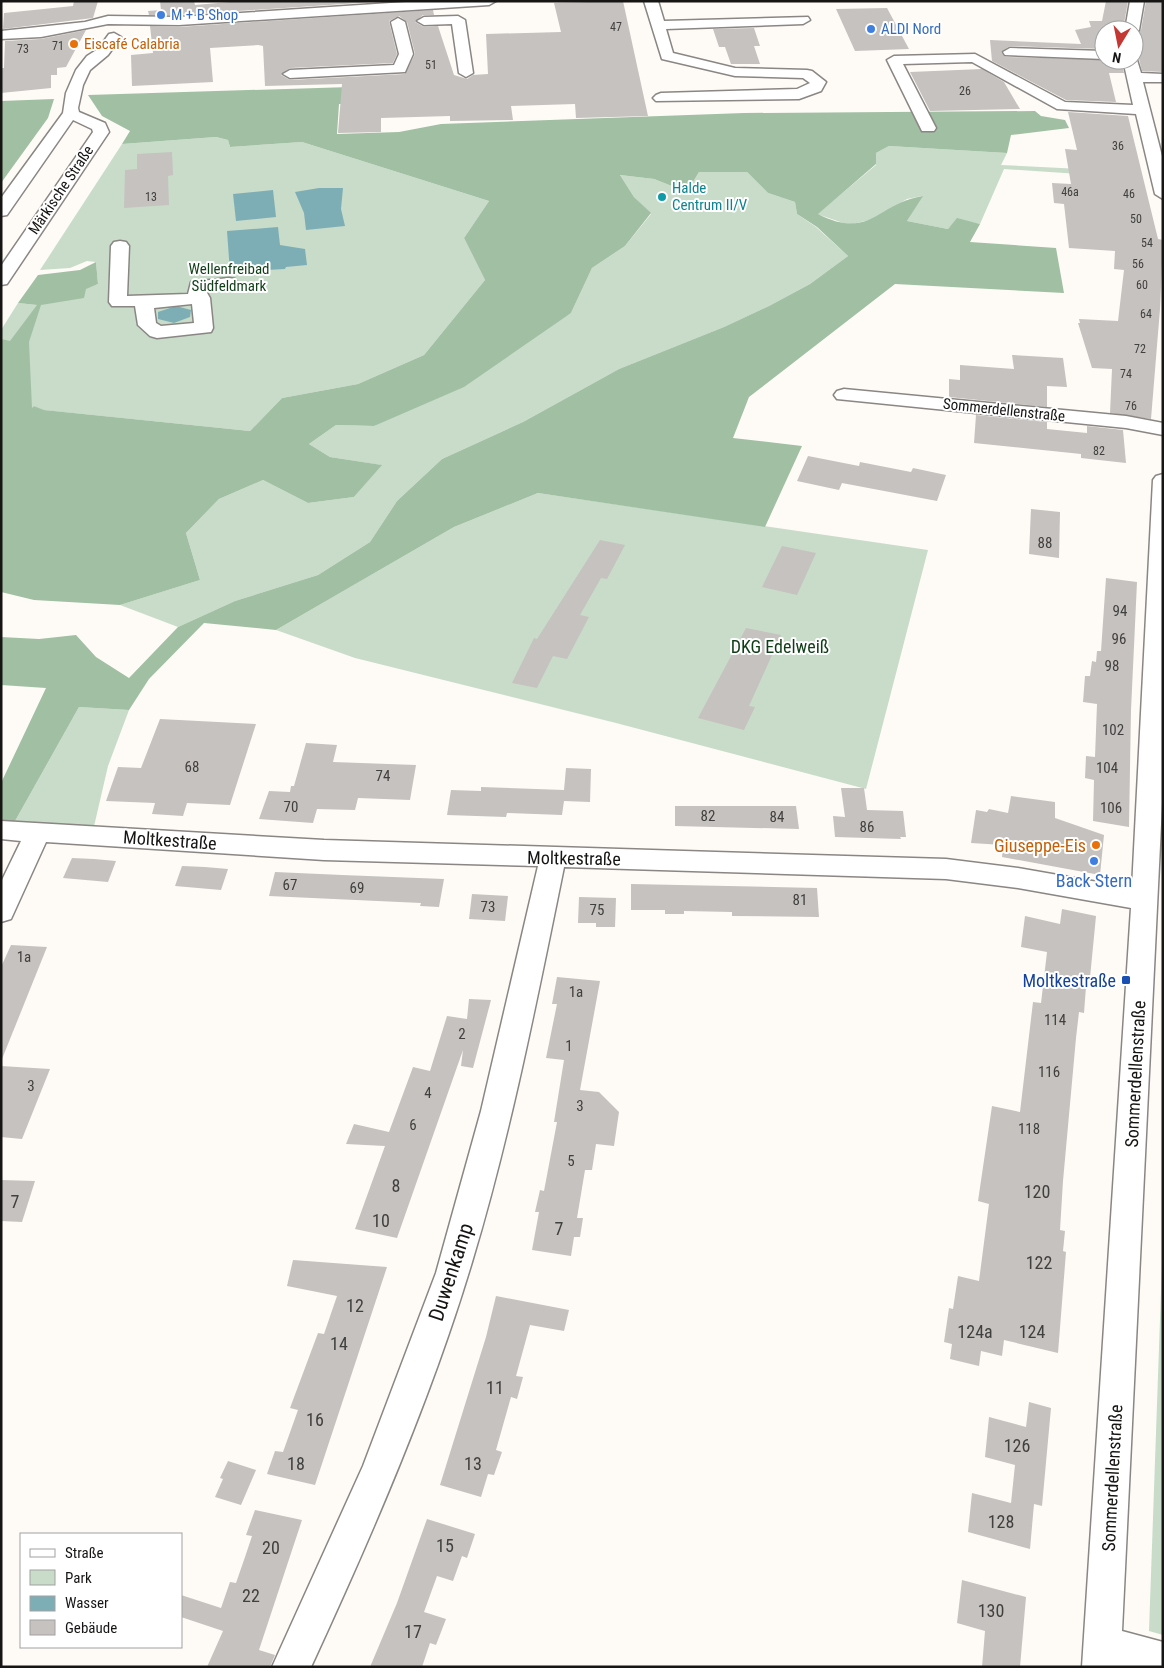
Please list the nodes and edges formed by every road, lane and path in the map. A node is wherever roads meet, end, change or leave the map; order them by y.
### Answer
1 (489, 1) edge
2 (651, 1) edge
3 (1137, 1) edge
4 (418, 3) edge
5 (394, 6) junction
6 (123, 20) junction
7 (803, 20) dead end
8 (1134, 20) edge
9 (398, 22) junction
10 (658, 25) junction
11 (88, 32) junction
12 (1, 35) edge
13 (114, 37) junction
14 (1010, 52) dead end
15 (1094, 55) edge
16 (92, 59) junction
17 (1132, 70) edge
18 (466, 73) dead end
19 (290, 74) dead end
20 (1134, 77) junction
21 (1163, 78) edge
22 (661, 98) dead end
23 (1142, 110) junction
24 (71, 114) junction
25 (928, 128) dead end
26 (1156, 140) edge
27 (1163, 194) edge
28 (1, 211) edge
29 (120, 246) dead end
30 (1, 280) edge
31 (229, 283) dead end
32 (197, 298) junction
33 (148, 302) junction
34 (844, 395) dead end
35 (1163, 429) edge
36 (1163, 480) edge
37 (1158, 658) edge
38 (1157, 738) edge
39 (1, 830) edge
40 (38, 832) junction
41 (552, 858) junction
42 (1151, 888) edge
43 (1, 912) edge
44 (1102, 1656) edge
45 (1163, 1661) edge
46 (291, 1667) edge

1 - 4 street
2 - 10 street
3 - 8 street
4 - 5 street
5 - 6 street
5 - 9 street
6 - 11 street
6 - 13 street
7 - 10 street
9 - 18 street
9 - 19 street
10 - 22 street
11 - 12 street
11 - 13 street
11 - 16 street
13 - 16 street
14 - 15 street
16 - 24 street
17 - 20 street
20 - 21 street
20 - 23 street
23 - 25 street
23 - 26 street
24 - 28 street
24 - 30 street, Märkische Straße
26 - 27 street
29 - 33 street
31 - 32 street
32 - 33 street
32 - 33 street
34 - 35 street, Sommerdellenstraße
36 - 37 street, Sommerdellenstraße
37 - 38 street, Sommerdellenstraße
38 - 42 street, Sommerdellenstraße
39 - 40 street, Moltkestraße
40 - 41 street, Moltkestraße
40 - 43 street
41 - 42 street, Moltkestraße
41 - 46 street, Duwenkamp
42 - 44 street, Sommerdellenstraße
44 - 45 street

